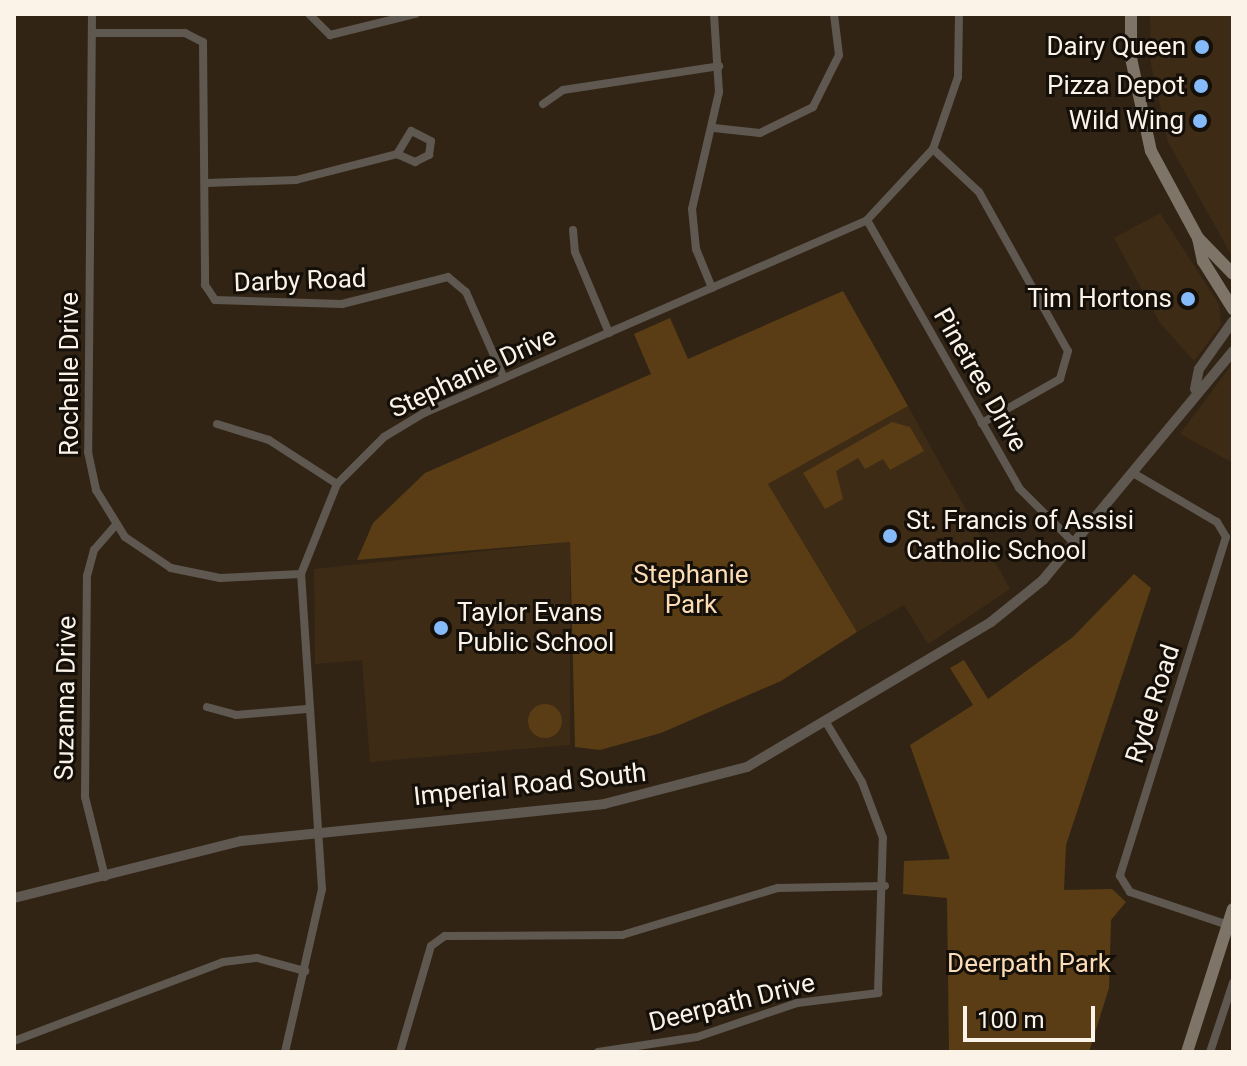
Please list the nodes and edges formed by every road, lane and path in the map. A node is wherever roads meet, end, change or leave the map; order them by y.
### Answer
1 (92, 14) edge
2 (309, 14) edge
3 (415, 14) edge
4 (714, 14) edge
5 (834, 14) edge
6 (959, 14) edge
7 (1131, 14) edge
8 (92, 33) junction
9 (719, 66) junction
10 (543, 104) dead end
11 (714, 128) junction
12 (933, 149) junction
13 (397, 154) junction
14 (206, 183) junction
15 (867, 220) junction
16 (573, 230) dead end
17 (1198, 238) junction
18 (1233, 274) edge
19 (712, 288) junction
20 (1233, 309) edge
21 (1233, 321) edge
22 (609, 333) junction
23 (1233, 351) edge
24 (504, 378) junction
25 (1195, 389) junction
26 (982, 423) junction
27 (217, 424) dead end
28 (1133, 473) junction
29 (337, 484) junction
30 (115, 526) junction
31 (1076, 545) junction
32 (301, 574) junction
33 (207, 707) dead end
34 (307, 709) junction
35 (827, 724) junction
36 (319, 830) junction
37 (105, 877) junction
38 (885, 886) junction
39 (14, 898) edge
40 (1233, 909) edge
41 (1228, 925) junction
42 (305, 971) junction
43 (1233, 983) edge
44 (14, 1041) edge
45 (285, 1052) edge
46 (400, 1052) edge
47 (598, 1052) edge
48 (1187, 1052) edge
49 (1210, 1052) edge

1 - 8 street, Rochelle Drive
2 - 3 street
4 - 9 street
5 - 11 street
6 - 12 street, Stephanie Drive
7 - 17 main road
8 - 14 street, Darby Road
8 - 30 street, Rochelle Drive
9 - 10 street
9 - 11 street
11 - 19 street
12 - 15 street, Stephanie Drive
12 - 26 street
13 - 13 street
13 - 14 street
14 - 24 street, Darby Road
15 - 19 street, Stephanie Drive
15 - 26 street, Pinetree Drive
16 - 22 street
17 - 18 main road
17 - 20 main road
19 - 22 street, Stephanie Drive
21 - 25 street, Imperial Road South
22 - 24 street, Stephanie Drive
23 - 25 street, Imperial Road South
24 - 29 street, Stephanie Drive
25 - 28 street, Imperial Road South
26 - 31 street, Pinetree Drive
27 - 29 street
28 - 31 street, Imperial Road South
28 - 41 street, Ryde Road
29 - 32 street, Stephanie Drive
30 - 32 street, Rochelle Drive
30 - 37 street, Suzanna Drive
31 - 35 street, Imperial Road South
32 - 34 street, Stephanie Drive
33 - 34 street
34 - 36 street, Stephanie Drive
35 - 36 street, Imperial Road South
35 - 38 street, Deerpath Drive
36 - 37 street, Imperial Road South
36 - 42 street, Stephanie Drive
37 - 39 street, Imperial Road South
38 - 46 street
38 - 47 street, Deerpath Drive
40 - 41 main road
41 - 48 main road
42 - 44 street
42 - 45 street, Stephanie Drive
43 - 49 street

